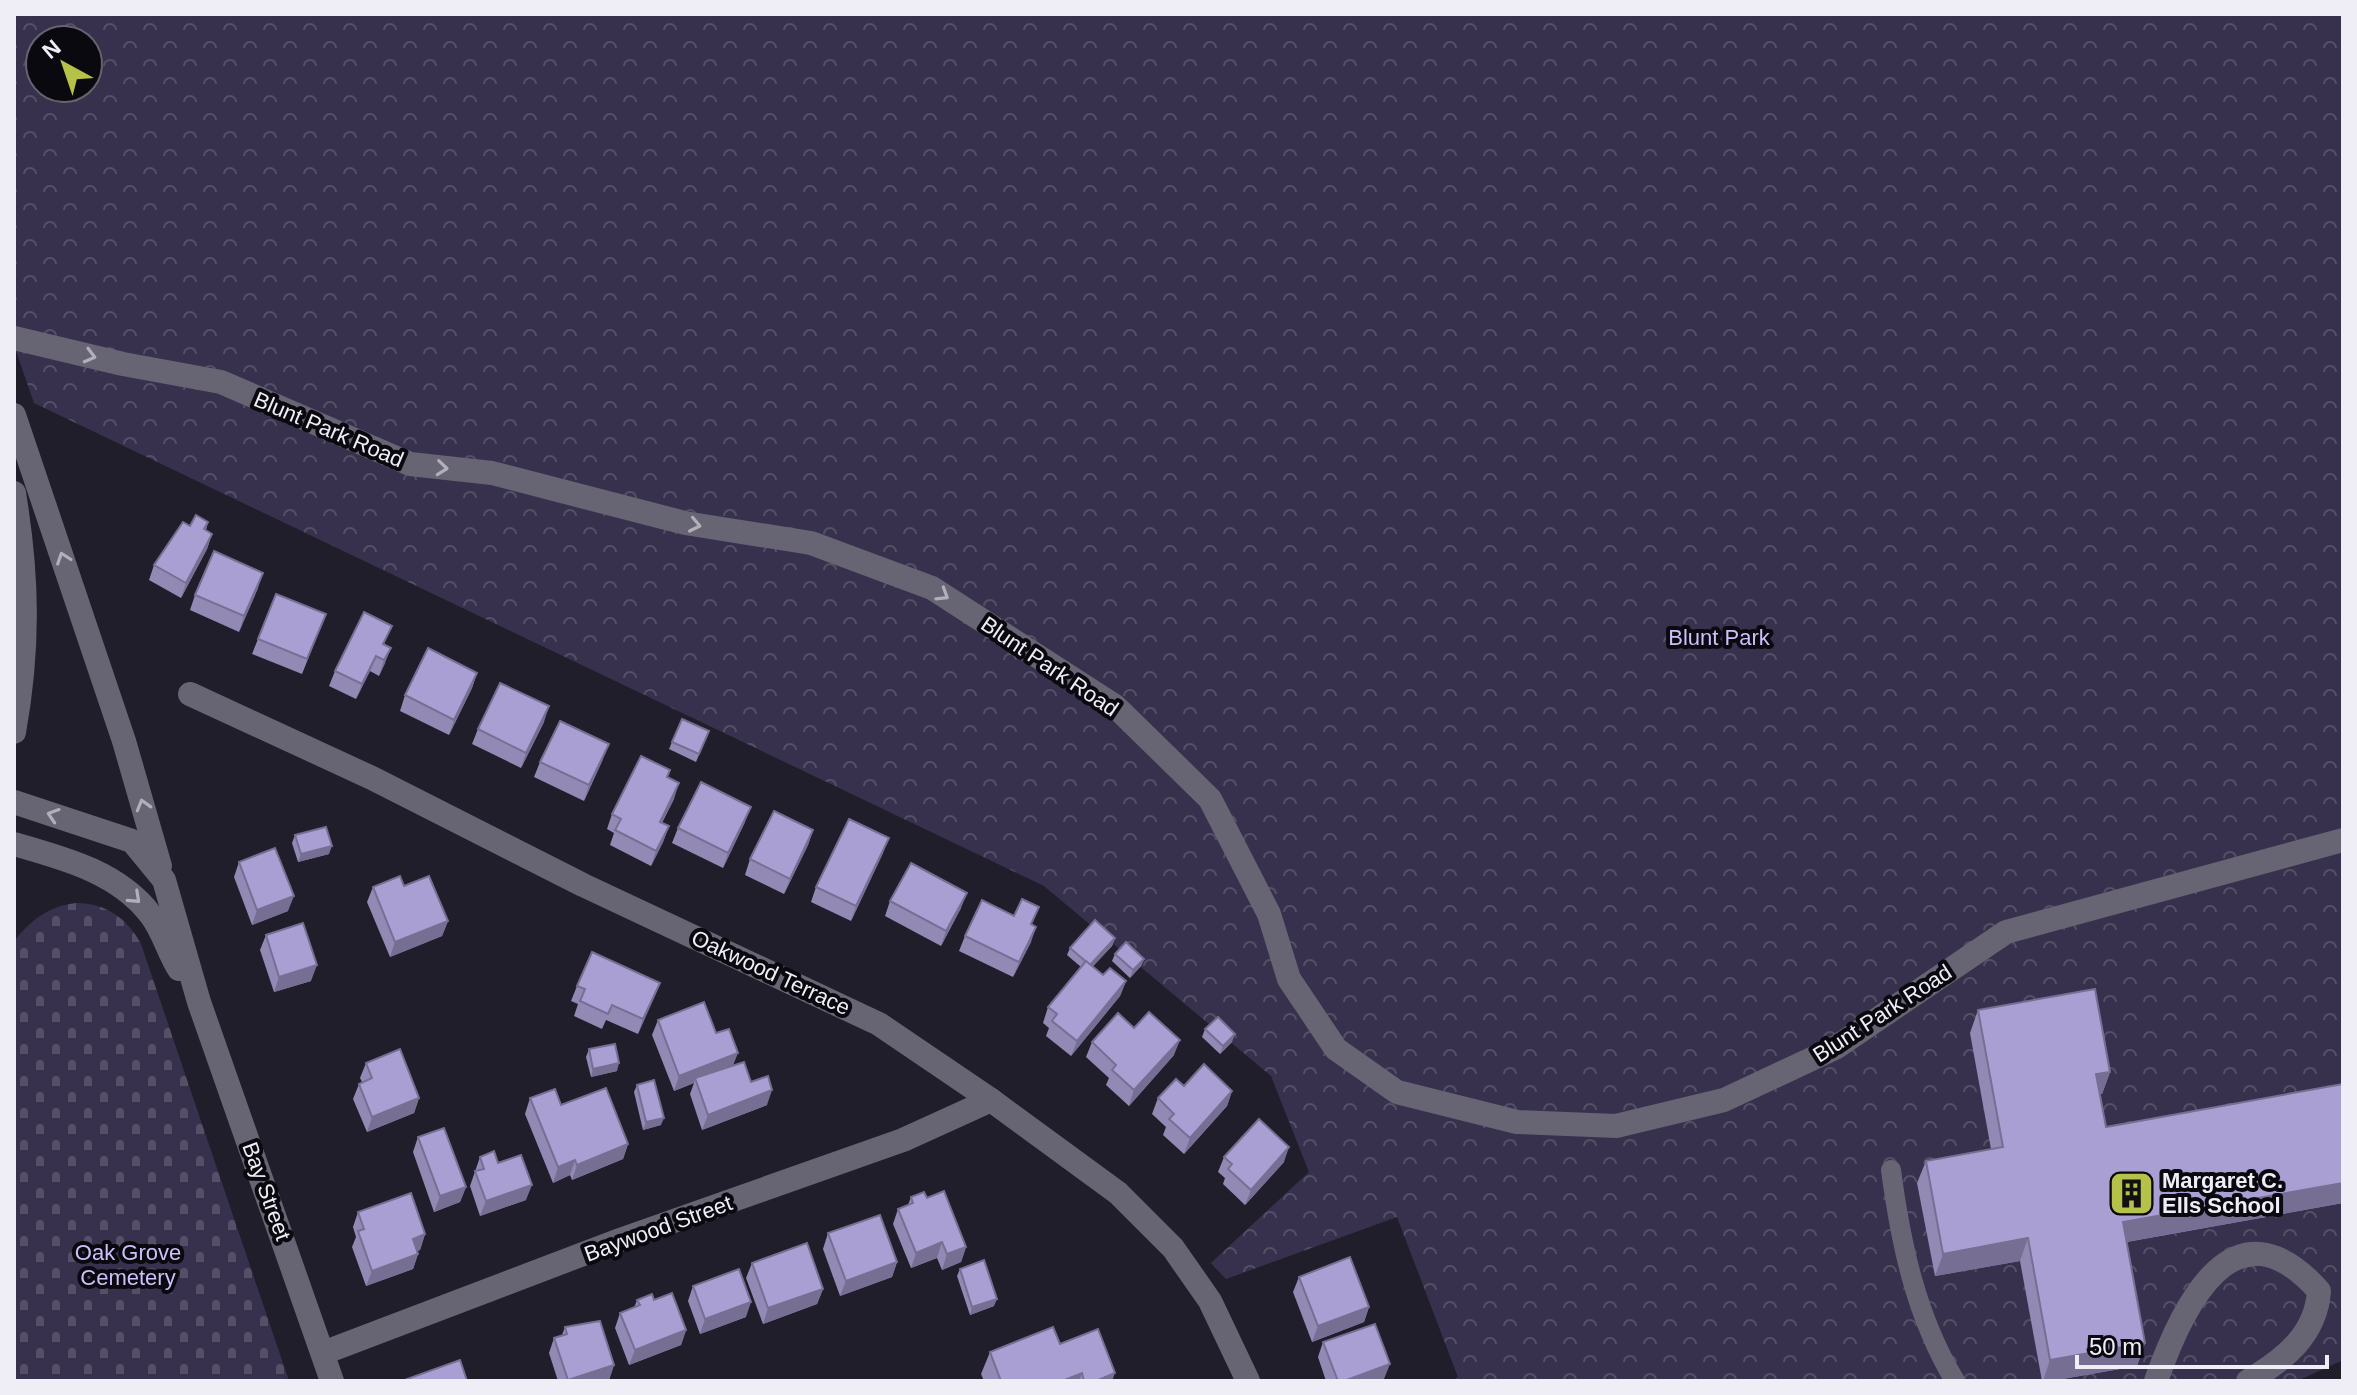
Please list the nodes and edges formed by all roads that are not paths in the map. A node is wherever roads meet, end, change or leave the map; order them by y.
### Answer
1 (14, 338) edge
2 (14, 415) edge
3 (14, 493) edge
4 (190, 694) dead end
5 (14, 732) edge
6 (14, 802) edge
7 (2343, 840) edge
8 (14, 844) edge
9 (164, 880) junction
10 (199, 1002) junction
11 (991, 1100) junction
12 (1891, 1170) dead end
13 (323, 1353) junction
14 (332, 1381) edge
15 (1248, 1381) edge
16 (1955, 1381) edge
17 (2156, 1381) edge
18 (2248, 1381) edge

1 -> 7 street, Blunt Park Road
9 -> 2 street
3 - 5 street
4 - 11 street, Oakwood Terrace
9 -> 6 street, Bay Street
8 -> 10 street, Bay Street
9 - 10 street, Bay Street
10 - 13 street, Bay Street
11 - 13 street, Baywood Street
11 - 15 street, Oakwood Terrace
12 - 16 lane
13 - 14 street, Bay Street
17 - 18 street

